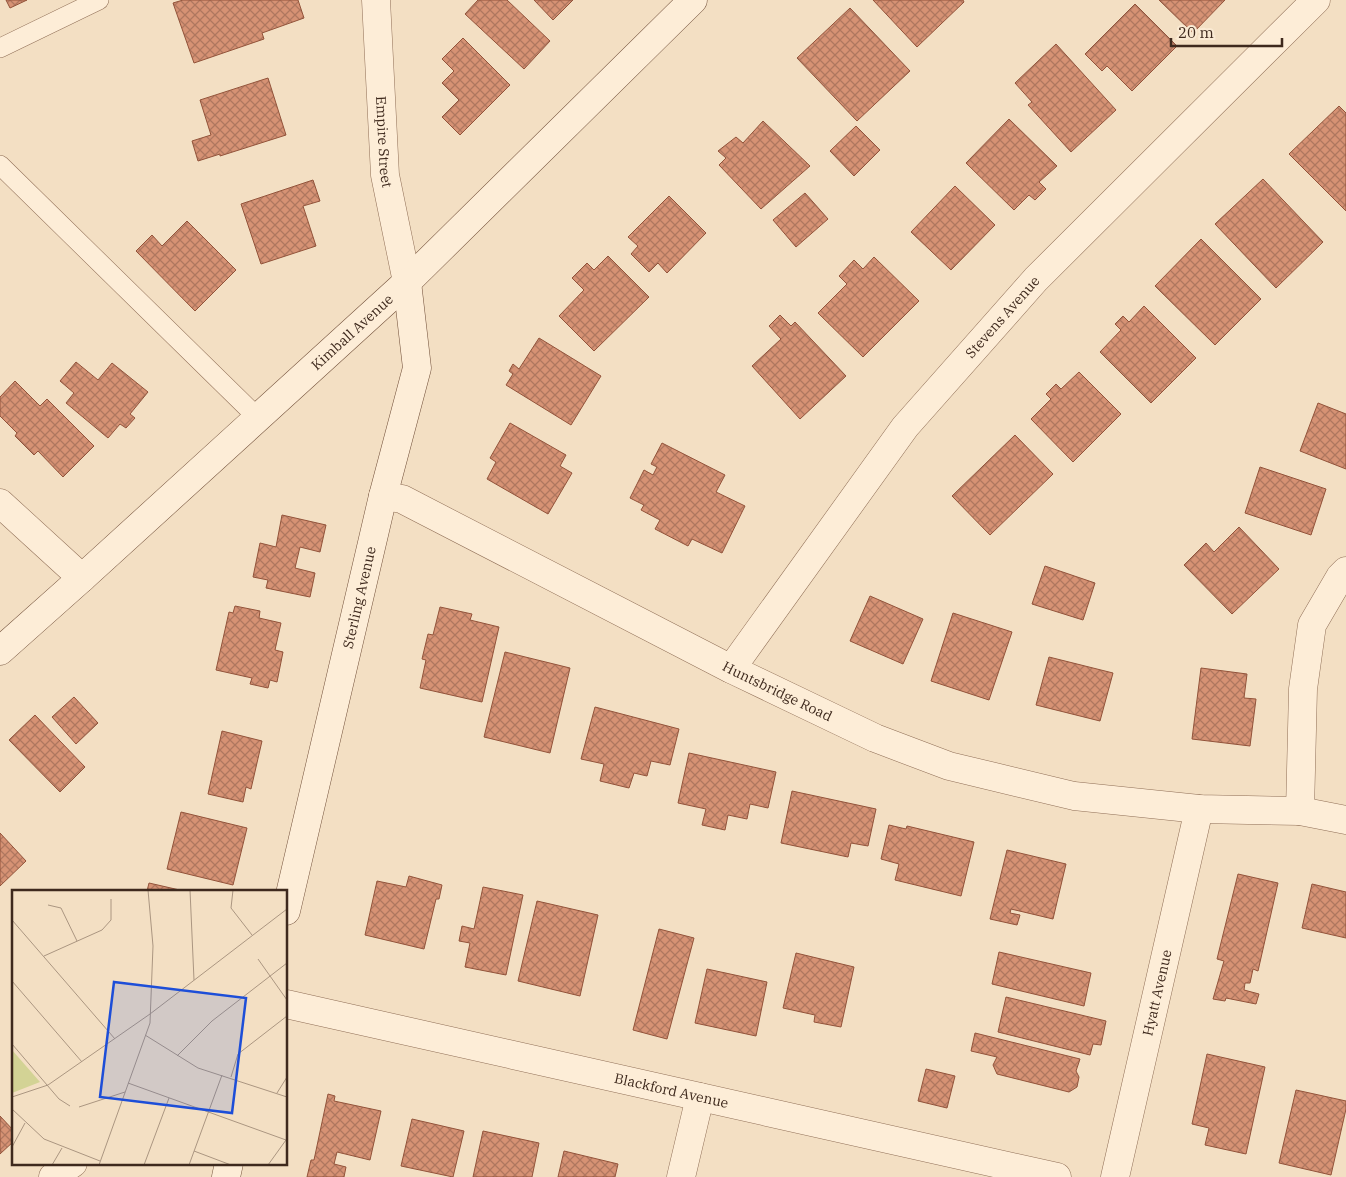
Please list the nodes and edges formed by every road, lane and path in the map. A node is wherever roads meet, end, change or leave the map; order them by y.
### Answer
1 (100, 0) edge
2 (376, 0) edge
3 (693, 0) edge
4 (1316, 0) edge
5 (0, 48) edge
6 (0, 165) edge
7 (407, 282) junction
8 (258, 418) junction
9 (383, 496) junction
10 (0, 503) edge
11 (1346, 571) edge
12 (82, 578) junction
13 (0, 651) edge
14 (731, 669) junction
15 (1200, 809) junction
16 (1300, 810) junction
17 (1346, 820) edge
18 (288, 902) edge
19 (288, 1004) edge
20 (700, 1097) junction
21 (72, 1164) edge
22 (229, 1164) edge
23 (53, 1177) edge
24 (226, 1177) edge
25 (681, 1177) edge
26 (1057, 1177) edge
27 (1115, 1177) edge

1 - 5 lane
2 - 7 street, Empire Street
3 - 7 street, Kimball Avenue
4 - 14 street, Stevens Avenue
6 - 8 lane
7 - 8 street, Kimball Avenue
7 - 9 street, Sterling Avenue
8 - 12 street, Kimball Avenue
9 - 14 street, Huntsbridge Road
9 - 18 street, Sterling Avenue
10 - 12 street
11 - 16 street
12 - 13 street, Kimball Avenue
14 - 15 street, Huntsbridge Road
15 - 16 street, Huntsbridge Road
15 - 27 street, Hyatt Avenue
16 - 17 street
19 - 20 street, Blackford Avenue
20 - 25 street
20 - 26 street, Blackford Avenue
21 - 23 street
22 - 24 street

